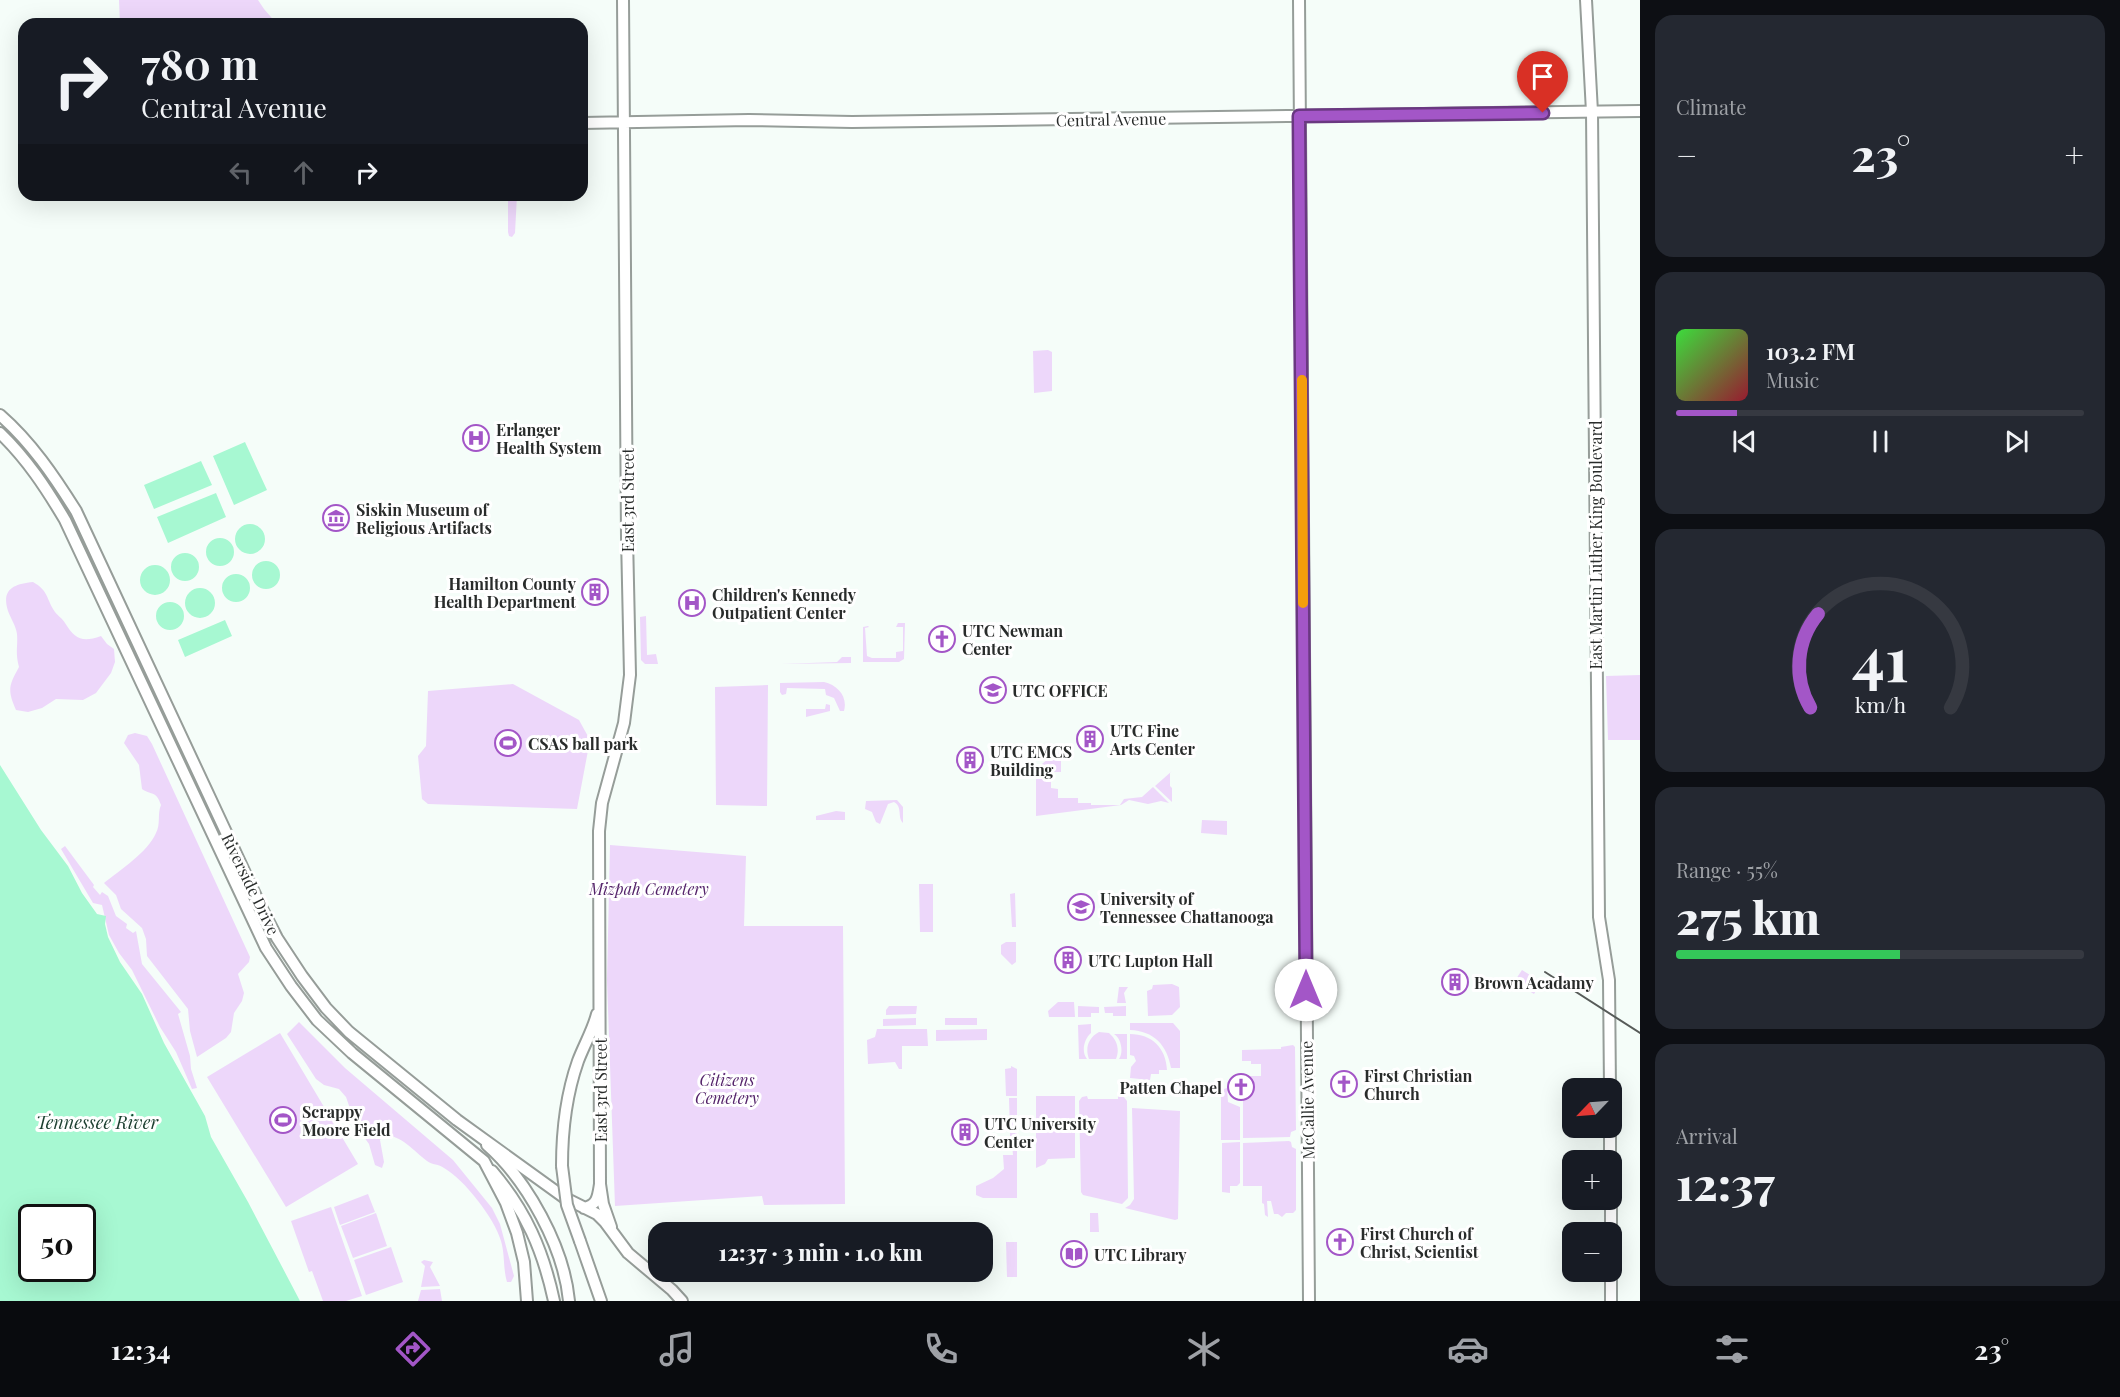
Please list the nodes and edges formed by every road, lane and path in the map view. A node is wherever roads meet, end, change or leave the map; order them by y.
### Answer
1 (623, 0) edge
2 (1299, 0) edge
3 (1586, 0) edge
4 (1640, 111) edge
5 (1592, 112) junction
6 (1299, 116) junction
7 (625, 122) junction
8 (588, 123) edge
9 (0, 415) edge
10 (0, 433) edge
11 (599, 996) junction
12 (1610, 1078) edge
13 (458, 1120) junction
14 (484, 1161) junction
15 (600, 1184) junction
16 (584, 1208) junction
17 (621, 1246) junction
18 (1611, 1282) edge
19 (527, 1301) edge
20 (554, 1301) edge
21 (569, 1301) edge
22 (601, 1301) edge
23 (682, 1301) edge
24 (1309, 1301) edge
25 (1611, 1301) edge

1 - 7 main road, East 3rd Street
2 - 6 main road, McCallie Avenue
3 - 5 main road, East Martin Luther King Boulevard
4 - 5 main road, Central Avenue
5 - 6 main road, Central Avenue
5 - 12 main road, East Martin Luther King Boulevard
6 - 7 main road, Central Avenue
6 - 24 main road, McCallie Avenue
7 - 8 main road, Central Avenue
7 - 11 main road, East 3rd Street
9 - 13 main road, Riverside Drive
10 - 14 main road, Riverside Drive
11 - 15 main road, East 3rd Street
11 - 22 main road, East 3rd Street, bridge
13 - 16 main road
13 - 21 main road, Riverside Drive
14 - 19 main road
14 - 20 main road, Riverside Drive
15 - 16 main road
15 - 17 main road, East 3rd Street
16 - 17 main road
17 - 23 main road
18 - 25 main road

